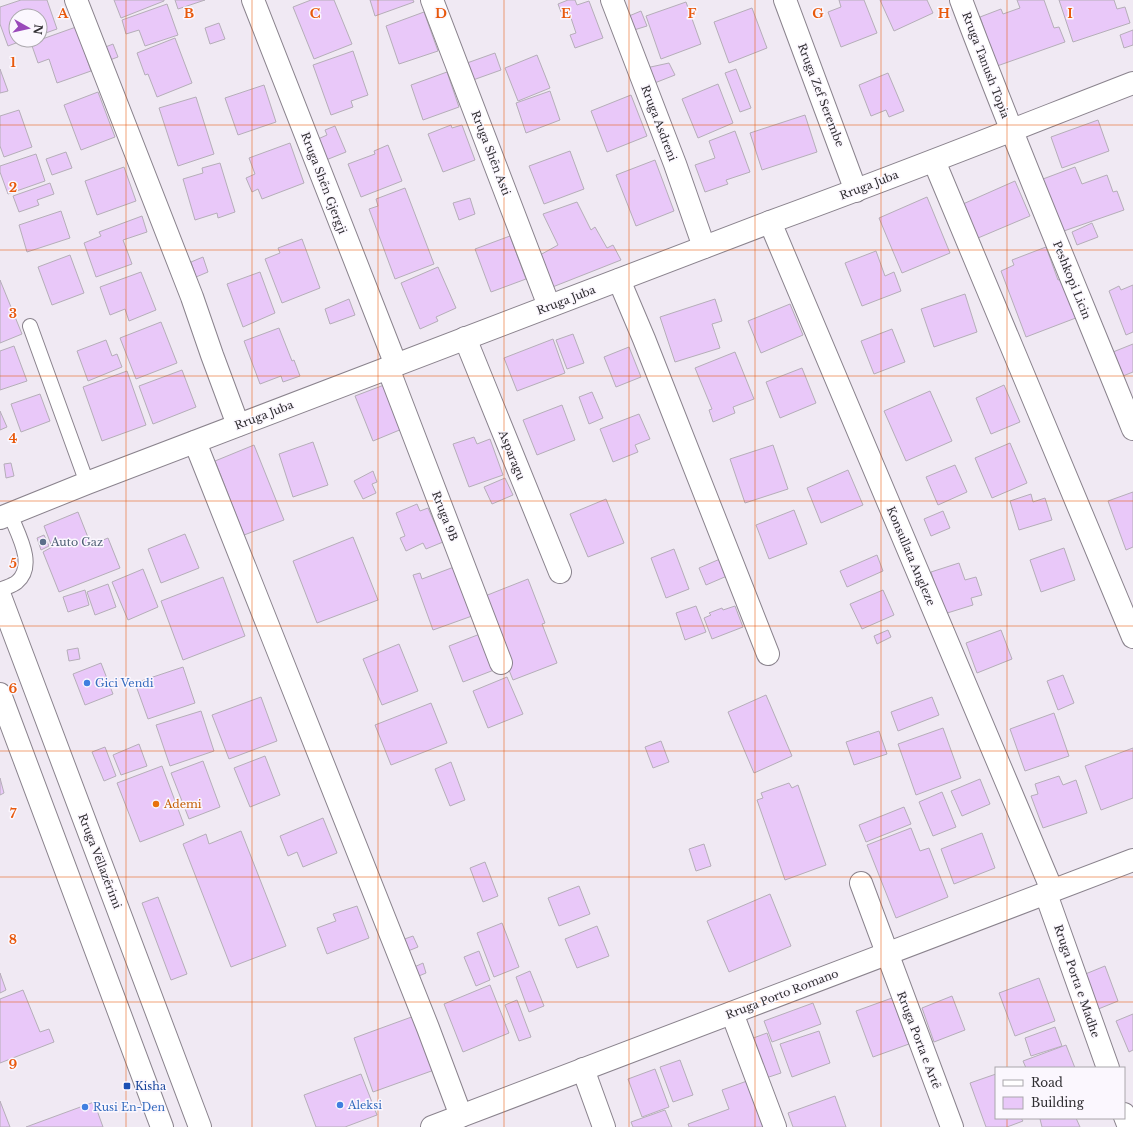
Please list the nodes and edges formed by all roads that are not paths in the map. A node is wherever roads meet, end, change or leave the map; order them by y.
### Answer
1 (76, 0) edge
2 (253, 0) edge
3 (432, 0) edge
4 (612, 0) edge
5 (785, 0) edge
6 (961, 0) edge
7 (1133, 84) edge
8 (1011, 130) junction
9 (934, 161) junction
10 (856, 191) junction
11 (770, 222) junction
12 (704, 247) junction
13 (619, 280) junction
14 (549, 306) junction
15 (30, 326) dead end
16 (465, 338) junction
17 (392, 366) junction
18 (238, 425) junction
19 (1133, 429) edge
20 (194, 442) junction
21 (87, 483) junction
22 (5, 516) edge
23 (560, 572) dead end
24 (0, 590) edge
25 (0, 596) edge
26 (1133, 637) edge
27 (768, 654) dead end
28 (501, 663) dead end
29 (0, 694) edge
30 (1133, 860) edge
31 (861, 883) dead end
32 (1049, 892) junction
33 (886, 954) junction
34 (732, 1013) junction
35 (1108, 1067) edge
36 (583, 1069) junction
37 (461, 1116) junction
38 (1125, 1117) edge
39 (162, 1127) edge
40 (200, 1127) edge
41 (432, 1127) edge
42 (604, 1127) edge
43 (775, 1127) edge
44 (952, 1127) edge
45 (1128, 1127) edge

1 - 18 street
2 - 17 street, Rruga Shën Gjergji
3 - 14 street, Rruga Shën Asti
4 - 12 street, Rruga Asdreni
5 - 10 street, Rruga Zef Serembe
6 - 8 street, Rruga Tanush Topia
7 - 8 street, Rruga Juba
8 - 9 street, Rruga Juba
8 - 19 street, Peshkopi Licin
9 - 10 street, Rruga Juba
9 - 26 street
10 - 11 street, Rruga Juba
11 - 12 street, Rruga Juba
11 - 32 street, Konsullata Angleze
12 - 13 street, Rruga Juba
13 - 14 street, Rruga Juba
13 - 27 street
14 - 16 street, Rruga Juba
15 - 21 lane
16 - 17 street, Rruga Juba
16 - 23 street, Asparagu
17 - 18 street, Rruga Juba
17 - 28 street, Rruga 9B
18 - 20 street, Rruga Juba
20 - 21 street, Rruga Juba
20 - 37 street
21 - 22 street, Rruga Juba
22 - 24 lane
25 - 40 street, Rruga Vëllazërimi
29 - 39 street
30 - 32 street, Rruga Porto Romano
31 - 33 street, Rruga Porta e Artë
32 - 33 street, Rruga Porto Romano
32 - 35 street, Rruga Porta e Madhe
33 - 34 street, Rruga Porto Romano
33 - 44 street, Rruga Porta e Artë
34 - 36 street, Rruga Porto Romano
34 - 43 street
36 - 37 street, Rruga Porto Romano
36 - 42 street
37 - 41 street, Rruga Porto Romano
38 - 45 street

